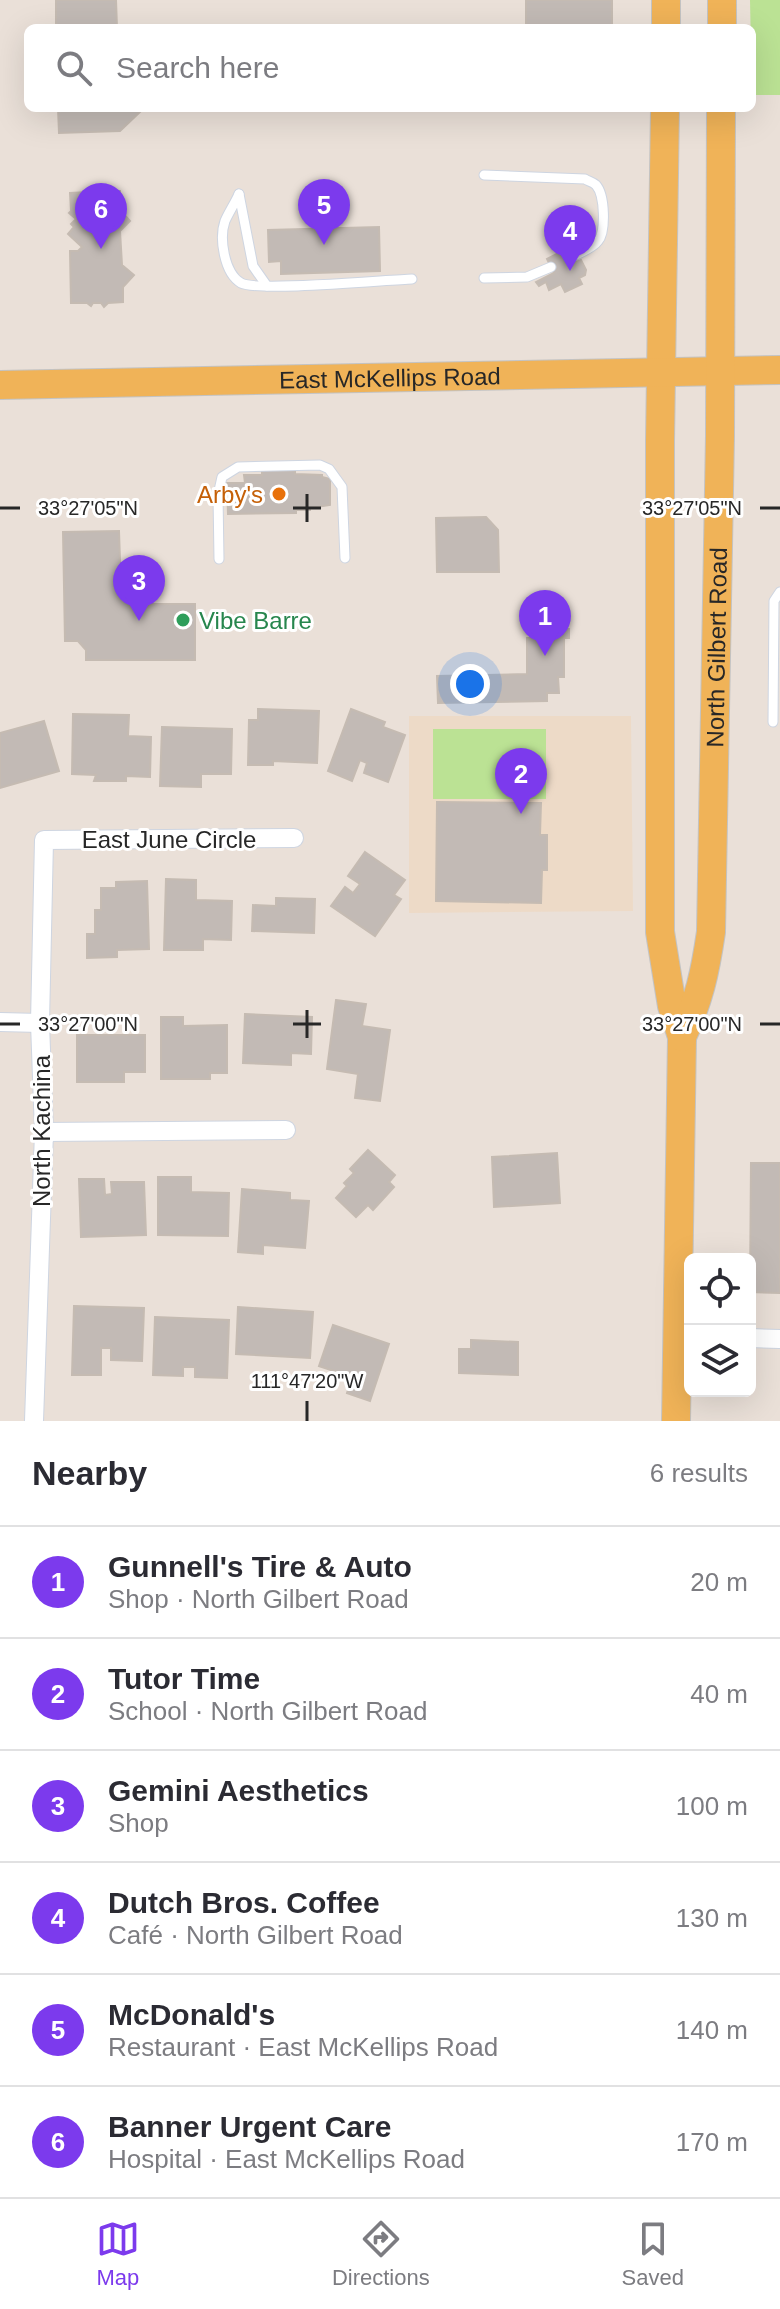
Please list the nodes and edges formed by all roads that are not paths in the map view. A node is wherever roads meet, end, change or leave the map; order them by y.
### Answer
1 (666, 0) edge
2 (722, 0) edge
3 (666, 24) edge
4 (722, 24) edge
5 (665, 112) edge
6 (721, 112) edge
7 (484, 175) dead end
8 (570, 258) dead end
9 (551, 267) dead end
10 (484, 278) dead end
11 (412, 279) dead end
12 (267, 286) junction
13 (720, 370) junction
14 (780, 370) edge
15 (660, 371) junction
16 (0, 385) edge
17 (345, 558) dead end
18 (219, 559) dead end
19 (780, 592) edge
20 (773, 722) dead end
21 (294, 838) dead end
22 (44, 840) joint
23 (0, 1022) edge
24 (40, 1023) junction
25 (682, 1037) junction
26 (286, 1130) dead end
27 (44, 1132) junction
28 (684, 1337) edge
29 (756, 1338) edge
30 (780, 1339) edge
31 (34, 1421) edge
32 (676, 1421) edge

1 - 3 main road
2 - 4 main road
5 - 15 main road, North Gilbert Road
6 - 13 main road, North Gilbert Road
7 - 8 lane
9 - 10 lane
11 - 12 lane
12 - 12 lane
13 - 14 main road, East McKellips Road
13 - 15 main road, East McKellips Road
13 - 25 main road, North Gilbert Road
15 - 16 main road, East McKellips Road
15 - 25 main road, North Gilbert Road
17 - 18 lane
19 - 20 lane
21 - 22 street, East June Circle
22 - 24 street, North Kachina
23 - 24 street
24 - 27 street, North Kachina
25 - 28 main road, North Gilbert Road
26 - 27 street
27 - 31 street, North Kachina
28 - 32 main road, North Gilbert Road
29 - 30 street

